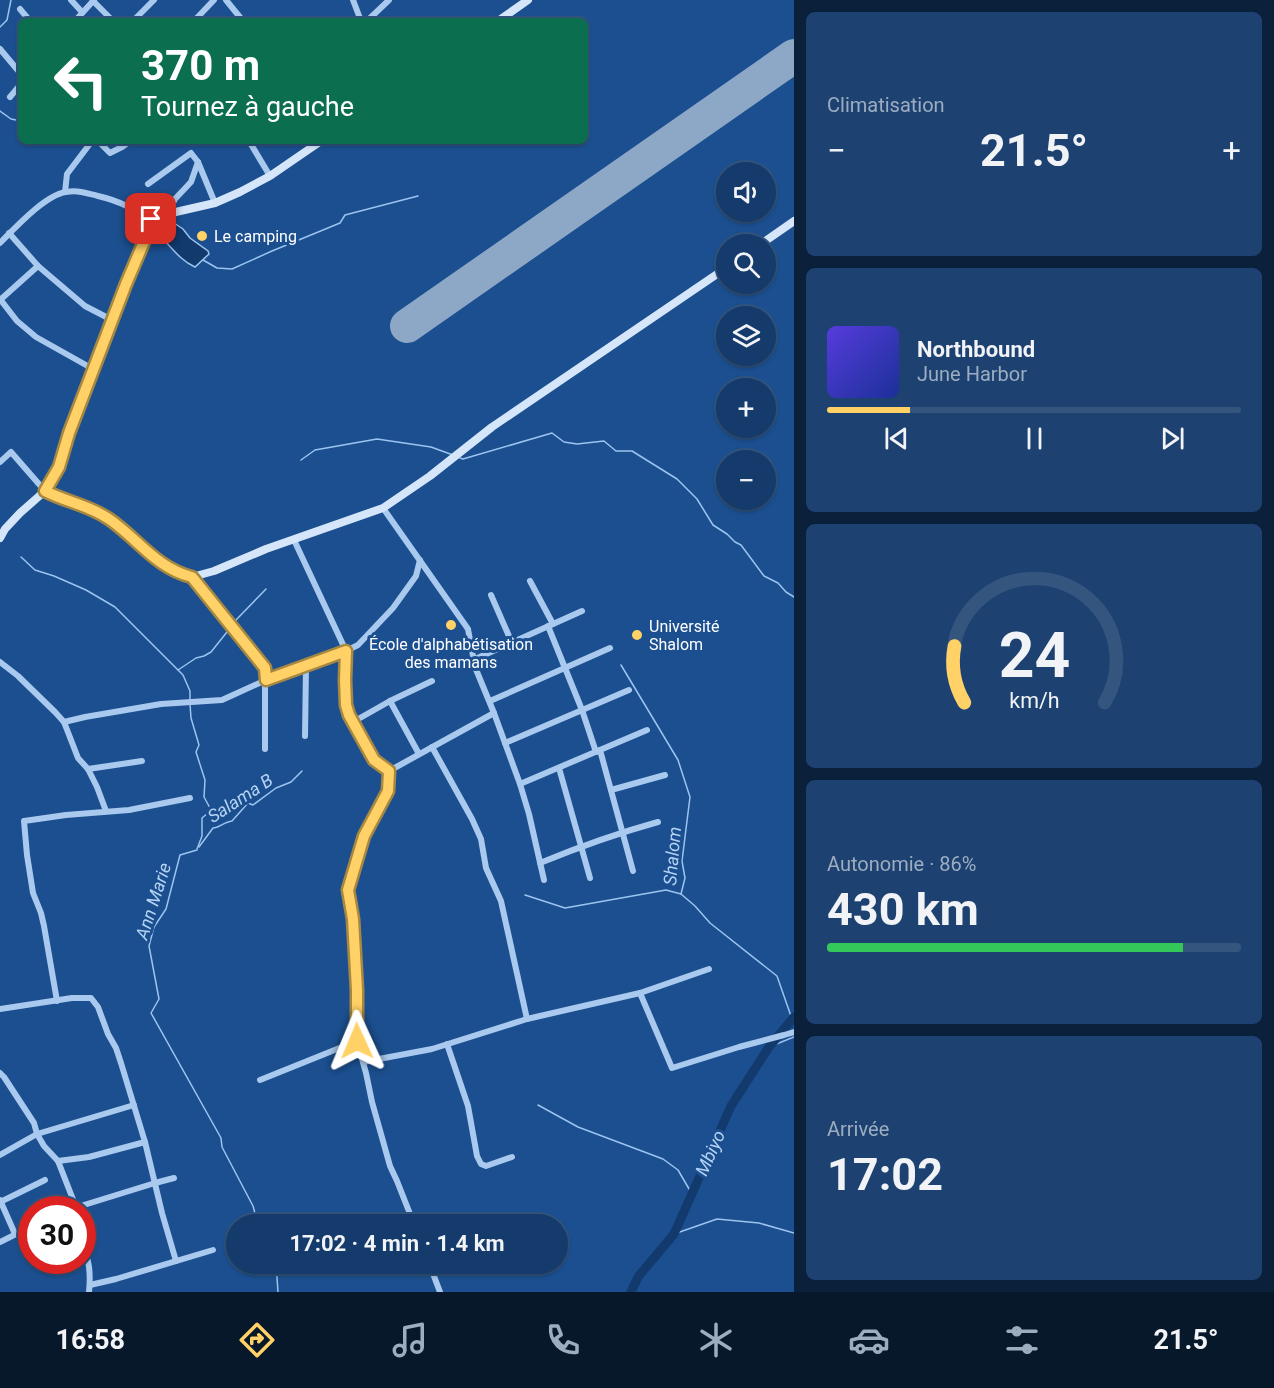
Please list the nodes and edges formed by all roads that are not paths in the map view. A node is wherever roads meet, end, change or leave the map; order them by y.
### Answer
1 (71, 0) edge
2 (93, 0) edge
3 (154, 0) edge
4 (214, 0) edge
5 (226, 0) edge
6 (354, 0) edge
7 (389, 0) edge
8 (528, 0) edge
9 (206, 2) edge
10 (20, 9) dead end
11 (82, 12) junction
12 (28, 18) edge
13 (77, 18) edge
14 (110, 18) edge
15 (136, 18) edge
16 (196, 18) edge
17 (241, 18) edge
18 (360, 18) edge
19 (371, 18) edge
20 (502, 18) edge
21 (0, 50) edge
22 (18, 71) edge
23 (18, 88) edge
24 (10, 97) dead end
25 (90, 144) edge
26 (101, 144) edge
27 (126, 144) edge
28 (252, 144) edge
29 (317, 144) edge
30 (198, 162) junction
31 (270, 176) junction
32 (148, 184) dead end
33 (65, 192) junction
34 (215, 203) junction
35 (167, 214) junction
36 (794, 221) edge
37 (152, 223) junction
38 (9, 233) junction
39 (775, 234) edge
40 (1, 238) edge
41 (38, 266) junction
42 (716, 275) edge
43 (0, 299) edge
44 (112, 320) junction
45 (93, 369) junction
46 (0, 462) edge
47 (45, 491) junction
48 (383, 508) junction
49 (0, 538) edge
50 (294, 540) junction
51 (420, 560) junction
52 (192, 577) junction
53 (530, 581) dead end
54 (491, 595) dead end
55 (582, 611) dead end
56 (550, 625) junction
57 (512, 643) junction
58 (610, 648) dead end
59 (346, 651) junction
60 (473, 660) junction
61 (0, 663) edge
62 (306, 666) junction
63 (565, 668) junction
64 (266, 680) junction
65 (432, 681) dead end
66 (628, 690) dead end
67 (390, 701) junction
68 (490, 701) junction
69 (582, 710) junction
70 (494, 713) junction
71 (64, 722) junction
72 (353, 722) junction
73 (647, 730) dead end
74 (305, 736) dead end
75 (505, 743) junction
76 (432, 747) junction
77 (265, 749) dead end
78 (598, 751) junction
79 (419, 754) junction
80 (142, 761) dead end
81 (559, 768) junction
82 (88, 769) junction
83 (389, 771) junction
84 (665, 775) dead end
85 (520, 784) junction
86 (611, 790) junction
87 (190, 798) dead end
88 (106, 811) junction
89 (658, 822) dead end
90 (623, 832) junction
91 (581, 846) junction
92 (540, 863) junction
93 (633, 871) dead end
94 (590, 878) dead end
95 (544, 880) dead end
96 (709, 969) dead end
97 (640, 993) junction
98 (57, 1001) junction
99 (0, 1009) edge
100 (527, 1018) junction
101 (794, 1032) edge
102 (357, 1041) junction
103 (447, 1044) junction
104 (363, 1062) junction
105 (0, 1073) edge
106 (260, 1080) dead end
107 (134, 1105) junction
108 (37, 1134) junction
109 (145, 1142) junction
110 (0, 1155) edge
111 (512, 1157) dead end
112 (58, 1161) junction
113 (174, 1178) dead end
114 (45, 1180) dead end
115 (155, 1183) junction
116 (72, 1196) edge
117 (0, 1201) edge
118 (96, 1201) edge
119 (410, 1214) edge
120 (18, 1233) edge
121 (15, 1234) junction
122 (0, 1242) edge
123 (213, 1250) dead end
124 (176, 1261) junction
125 (433, 1274) edge
126 (89, 1288) edge
127 (440, 1292) edge

1 - 11 street
2 - 11 street
2 - 14 street
3 - 15 street
4 - 9 street
5 - 17 street
6 - 18 street
7 - 19 street
8 - 20 street
9 - 16 street
10 - 12 street
11 - 13 street
21 - 22 street
23 - 24 street
25 - 33 street
26 - 27 street
28 - 31 street
29 - 31 street
30 - 32 street
30 - 34 street
30 - 35 street
31 - 34 street
33 - 37 street
33 - 38 street
34 - 35 street
35 - 37 street
36 - 39 street
37 - 44 street
38 - 40 street
38 - 41 street
41 - 43 street
41 - 44 street
42 - 48 street
43 - 45 street
44 - 45 street
45 - 47 street
46 - 47 street
47 - 49 street
47 - 52 street
48 - 50 street
48 - 51 street
50 - 52 street
50 - 59 street
51 - 59 street
51 - 60 street
52 - 64 street
53 - 56 street
54 - 57 street
55 - 56 street
56 - 57 street
56 - 63 street
57 - 60 street
58 - 63 street
59 - 62 street
59 - 72 street
60 - 68 street
61 - 71 street
62 - 64 street
62 - 74 street
63 - 68 street
63 - 69 street
64 - 71 street
64 - 77 street
65 - 67 street
66 - 69 street
67 - 72 street
67 - 79 street
68 - 70 street
69 - 75 street
69 - 78 street
70 - 75 street
70 - 76 street
71 - 82 street
72 - 83 street
73 - 78 street
75 - 85 street
76 - 79 street
76 - 100 street
78 - 81 street
78 - 86 street
79 - 83 street
80 - 82 street
81 - 85 street
81 - 91 street
82 - 88 street
83 - 102 street
84 - 86 street
85 - 92 street
86 - 90 street
87 - 88 street
88 - 98 street
89 - 90 street
90 - 91 street
90 - 93 street
91 - 92 street
91 - 94 street
92 - 95 street
96 - 97 street
97 - 100 street
97 - 101 street
98 - 99 street
98 - 107 street
100 - 103 street
102 - 104 street
102 - 106 street
103 - 104 street
103 - 111 street
104 - 119 street
105 - 108 street
107 - 108 street
107 - 109 street
108 - 110 street
108 - 112 street
109 - 112 street
109 - 115 street
112 - 116 street
113 - 115 street
114 - 117 street
115 - 118 street
115 - 124 street
117 - 121 street
120 - 121 street
121 - 122 street
123 - 124 street
124 - 126 street
125 - 127 street

